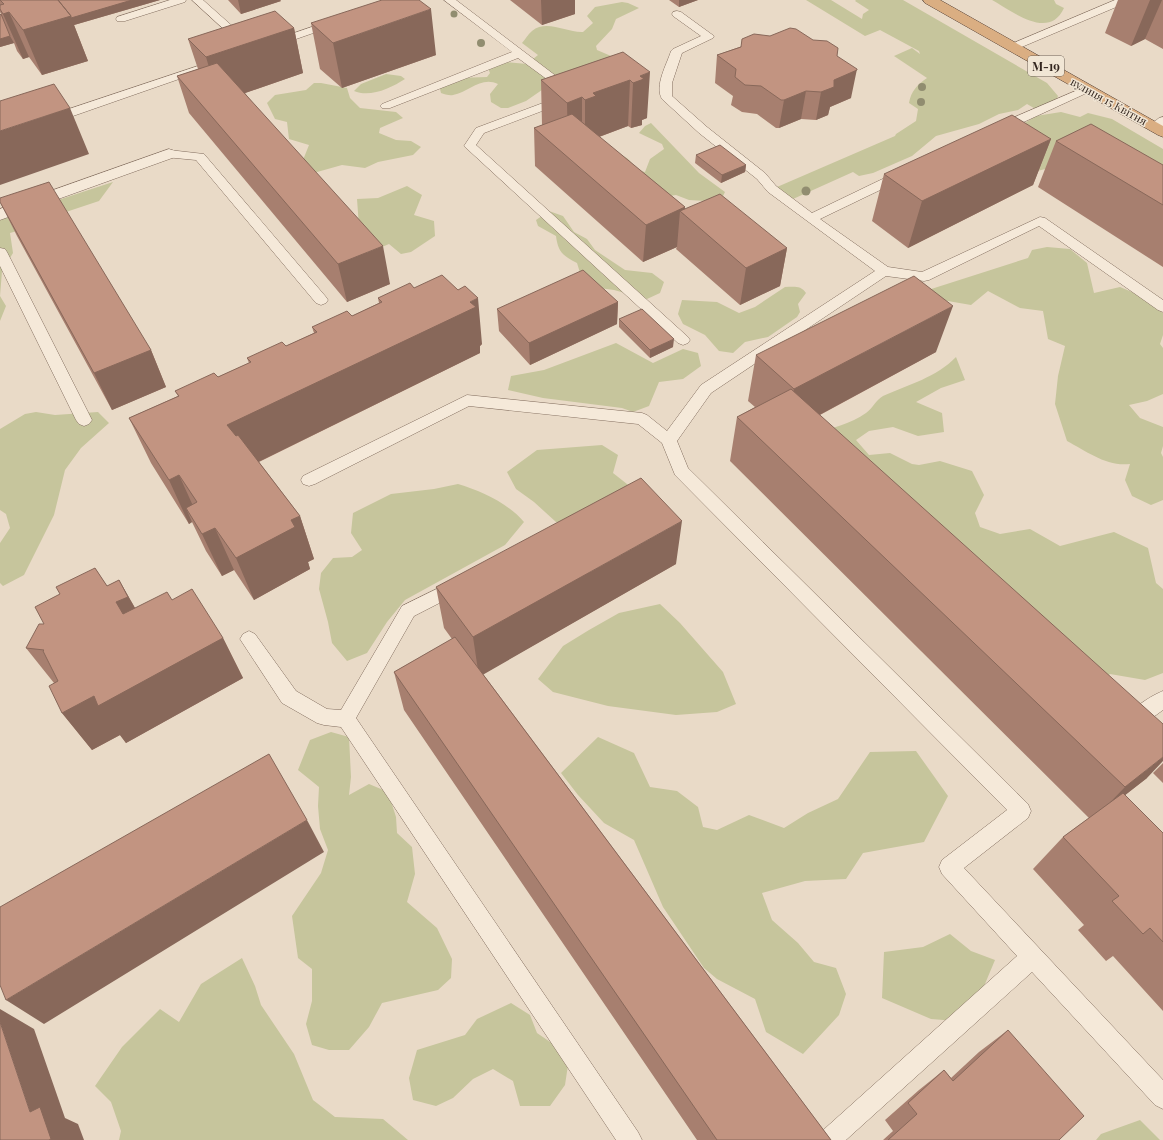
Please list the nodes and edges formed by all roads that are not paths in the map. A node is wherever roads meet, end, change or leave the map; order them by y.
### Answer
1 (180, 0) edge
2 (197, 0) edge
3 (450, 0) edge
4 (930, 0) edge
5 (1124, 0) edge
6 (677, 14) dead end
7 (348, 18) edge
8 (121, 19) dead end
9 (268, 45) edge
10 (1013, 47) junction
11 (246, 53) edge
12 (520, 53) junction
13 (209, 65) edge
14 (1087, 89) junction
15 (386, 106) dead end
16 (37, 124) edge
17 (1160, 126) edge
18 (980, 138) edge
19 (169, 154) joint
20 (917, 168) edge
21 (0, 215) edge
22 (811, 218) junction
23 (0, 252) edge
24 (884, 271) junction
25 (321, 300) dead end
26 (1163, 307) edge
27 (683, 340) dead end
28 (84, 420) dead end
29 (668, 440) junction
30 (309, 480) dead end
31 (471, 580) edge
32 (249, 639) dead end
33 (1163, 699) edge
34 (346, 719) junction
35 (1134, 720) edge
36 (1032, 957) junction
37 (1163, 1098) edge
38 (630, 1140) edge
39 (829, 1140) edge

1 - 8 lane
2 - 11 lane
3 - 12 lane
4 - 10 highway, вулиця 15 Квітня / М-19
5 - 10 lane
6 - 22 lane
7 - 9 lane
10 - 14 highway, вулиця 15 Квітня / М-19
12 - 15 lane
12 - 27 lane
13 - 16 lane
14 - 17 highway, вулиця 15 Квітня / М-19
14 - 18 lane
19 - 21 street
19 - 25 lane
20 - 22 lane
22 - 24 lane
23 - 28 lane
24 - 26 lane
24 - 29 lane
29 - 30 lane
29 - 36 lane
31 - 34 lane
32 - 34 lane
33 - 35 lane
34 - 38 lane
36 - 37 lane
36 - 39 lane

